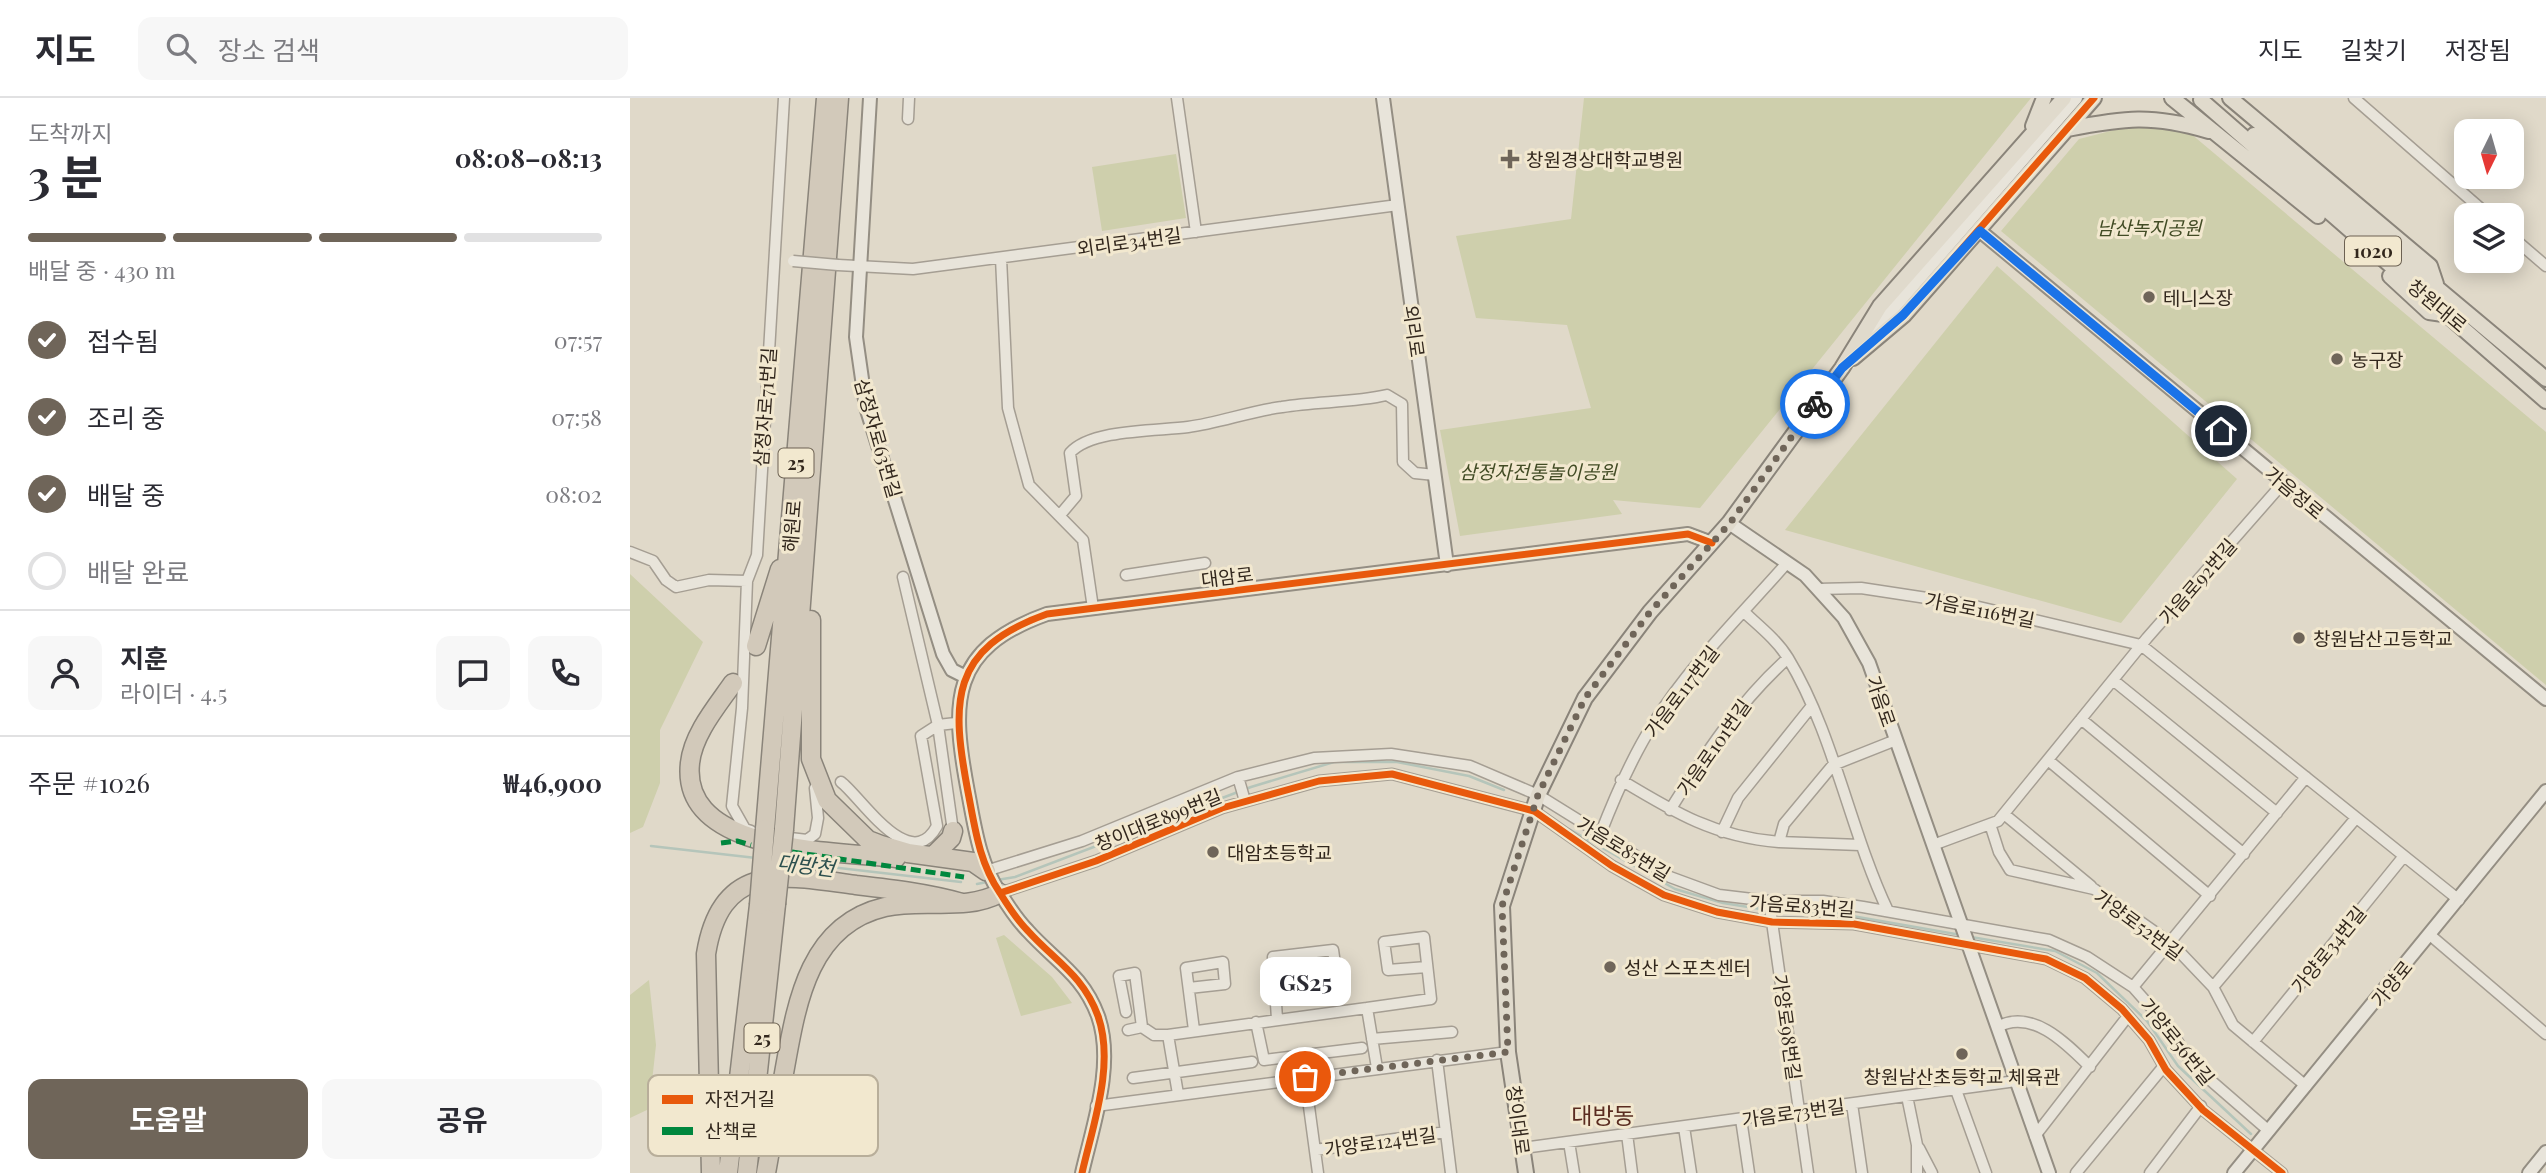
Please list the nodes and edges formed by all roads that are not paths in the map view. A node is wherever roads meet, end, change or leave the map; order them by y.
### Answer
1 (784, 98) edge
2 (826, 98) edge
3 (839, 98) edge
4 (870, 98) edge
5 (909, 98) edge
6 (1177, 98) edge
7 (1383, 98) edge
8 (2044, 98) edge
9 (2064, 98) edge
10 (2076, 98) edge
11 (2094, 98) edge
12 (2172, 98) edge
13 (2354, 98) edge
14 (2200, 99) edge
15 (2231, 99) edge
16 (2196, 116) junction
17 (908, 118) dead end
18 (2067, 130) junction
19 (2221, 134) junction
20 (2026, 140) junction
21 (2474, 203) edge
22 (1398, 205) junction
23 (1980, 231) junction
24 (1196, 232) junction
25 (2524, 247) edge
26 (1001, 258) junction
27 (774, 259) junction
28 (2546, 266) edge
29 (859, 267) junction
30 (2437, 286) junction
31 (2451, 315) junction
32 (1842, 368) junction
33 (2546, 379) edge
34 (2546, 401) edge
35 (1435, 475) junction
36 (2283, 483) junction
37 (1060, 514) junction
38 (1730, 523) junction
39 (790, 536) junction
40 (808, 538) junction
41 (1712, 543) junction
42 (630, 552) edge
43 (1205, 563) dead end
44 (1786, 564) junction
45 (1447, 565) junction
46 (1126, 575) dead end
47 (903, 577) dead end
48 (747, 581) junction
49 (1818, 589) junction
50 (1093, 608) junction
51 (1744, 612) junction
52 (2141, 645) junction
53 (756, 646) dead end
54 (1788, 658) junction
55 (966, 677) junction
56 (2113, 680) junction
57 (733, 683) dead end
58 (2546, 699) edge
59 (1811, 707) junction
60 (2081, 719) junction
61 (956, 723) junction
62 (938, 726) junction
63 (1896, 740) junction
64 (1391, 754) junction
65 (2048, 760) junction
66 (1833, 765) junction
67 (1392, 774) junction
68 (1238, 777) junction
69 (2306, 778) junction
70 (1621, 780) junction
71 (841, 782) dead end
72 (815, 788) dead end
73 (2546, 791) edge
74 (1538, 795) junction
75 (1245, 802) junction
76 (1671, 810) junction
77 (1534, 811) junction
78 (2277, 813) junction
79 (2004, 814) junction
80 (2356, 818) junction
81 (1990, 824) junction
82 (953, 831) joint
83 (1722, 832) junction
84 (1600, 835) junction
85 (1779, 842) junction
86 (1860, 845) junction
87 (1933, 845) junction
88 (2244, 854) junction
89 (933, 856) junction
90 (2404, 856) junction
91 (986, 871) junction
92 (2094, 889) junction
93 (1000, 894) junction
94 (2210, 896) junction
95 (2459, 900) junction
96 (1769, 901) junction
97 (962, 903) junction
98 (767, 904) junction
99 (1888, 911) junction
100 (1772, 922) junction
101 (1962, 927) junction
102 (2430, 935) junction
103 (1968, 943) junction
104 (2172, 944) junction
105 (1427, 967) junction
106 (1275, 979) junction
107 (2133, 987) junction
108 (2213, 987) junction
109 (1189, 988) dead end
110 (1367, 1008) junction
111 (1126, 1012) dead end
112 (2128, 1016) junction
113 (1277, 1019) junction
114 (1256, 1022) junction
115 (1142, 1027) junction
116 (1997, 1027) junction
117 (1128, 1030) dead end
118 (1194, 1030) junction
119 (1452, 1032) dead end
120 (2546, 1034) edge
121 (1168, 1035) junction
122 (1372, 1039) junction
123 (2253, 1042) junction
124 (1362, 1048) dead end
125 (1508, 1052) junction
126 (1437, 1060) junction
127 (1252, 1062) dead end
128 (2164, 1066) junction
129 (2090, 1067) junction
130 (1377, 1068) junction
131 (1174, 1073) junction
132 (709, 1075) edge
133 (742, 1075) edge
134 (754, 1075) edge
135 (784, 1075) edge
136 (1305, 1077) junction
137 (1133, 1078) dead end
138 (2016, 1081) junction
139 (2306, 1086) junction
140 (1956, 1090) junction
141 (1178, 1094) junction
142 (1907, 1096) junction
143 (1852, 1104) junction
144 (1096, 1106) junction
145 (2200, 1106) junction
146 (1800, 1111) junction
147 (1741, 1119) junction
148 (1684, 1127) junction
149 (2269, 1131) junction
150 (1446, 1132) junction
151 (1627, 1134) junction
152 (2035, 1136) junction
153 (1569, 1142) junction
154 (1917, 1144) junction
155 (1523, 1148) junction
156 (1315, 1150) junction
157 (2253, 1150) junction
158 (2546, 1153) edge
159 (1082, 1173) edge
160 (1318, 1173) edge
161 (1451, 1173) edge
162 (1526, 1173) edge
163 (1574, 1173) edge
164 (1632, 1173) edge
165 (1690, 1173) edge
166 (1749, 1173) edge
167 (1808, 1173) edge
168 (1862, 1173) edge
169 (1917, 1173) edge
170 (1932, 1173) edge
171 (1986, 1173) edge
172 (2049, 1173) edge
173 (2076, 1173) edge
174 (2150, 1173) edge
175 (2234, 1173) edge
176 (2282, 1173) edge
177 (2529, 1173) edge

1 - 27 street, 삼정자로71번길
2 - 39 highway, 해원로 / 25
3 - 40 highway, 해원로 / 25
4 - 29 street, 삼정자로63번길
5 - 17 street
6 - 24 street
7 - 22 street, 외리로
8 - 20 main road
9 - 20 main road
10 - 32 street, 창이대로
11 - 18 main road
12 - 16 main road
13 - 21 street
14 - 16 main road
14 - 30 main road, 창원대로
14 - 31 main road, 창원대로 / 1020
15 - 30 main road
16 - 19 main road
18 - 19 main road
18 - 23 main road
19 - 31 main road
20 - 32 main road
22 - 24 street, 외리로34번길
22 - 35 street, 외리로
23 - 32 main road
23 - 36 street, 가음정로
24 - 26 street, 외리로34번길
25 - 28 street
26 - 29 street, 외리로34번길
26 - 37 street
27 - 29 street, 외리로34번길, bridge
27 - 48 street, 삼정자로71번길
29 - 55 street, 삼정자로63번길
30 - 33 main road, 창원대로
31 - 34 main road, 창원대로 / 1020
32 - 38 main road, 창이대로
35 - 37 street
35 - 45 street, 외리로
36 - 52 street, 가음로92번길
36 - 58 street, 가음정로
37 - 50 street
38 - 41 main road, 창이대로
38 - 44 street, 가음로
39 - 53 highway
39 - 98 highway, 해원로 / 25, bridge
40 - 89 highway
40 - 98 highway, 해원로 / 25, bridge
41 - 45 street, 대암로
41 - 74 main road, 창이대로
42 - 48 street
43 - 46 street
44 - 49 street, 가음로
44 - 51 street, 가음로117번길
45 - 50 street, 대암로
47 - 62 street
48 - 72 street, 삼정자로71번길
49 - 52 street, 가음로116번길
49 - 63 street, 가음로
50 - 55 street, 대암로
51 - 54 street
51 - 70 street, 가음로117번길
52 - 56 street, 가음로92번길
52 - 69 street
54 - 59 street
54 - 76 street, 가음로101번길
55 - 61 street, 대암로
56 - 60 street, 가음로92번길
56 - 78 street
57 - 91 highway
59 - 66 street
59 - 83 street
60 - 65 street, 가음로92번길
60 - 88 street
61 - 62 street
61 - 91 street, 대암로
62 - 71 street
62 - 82 street
63 - 66 street
63 - 87 street, 가음로
64 - 67 street
64 - 68 street, 가음로85번길
64 - 74 street, 가음로85번길
65 - 79 street, 가음로92번길
65 - 94 street
66 - 85 street
66 - 86 street
67 - 75 street, 창이대로899번길
67 - 77 street, 창이대로899번길
68 - 75 street
68 - 91 street, 가음로85번길
69 - 78 street
69 - 80 street
70 - 76 street, 가음로101번길
70 - 84 street, 가음로117번길
73 - 95 street, 가양로
74 - 77 main road, 창이대로
74 - 84 street, 가음로85번길
75 - 93 street, 창이대로899번길
76 - 83 street, 가음로101번길
77 - 100 street, 가음로83번길
77 - 125 main road, 창이대로
78 - 88 street
79 - 81 street, 가음로92번길
79 - 92 street
80 - 90 street
80 - 108 street
81 - 87 street, 가음로92번길
81 - 92 street, 가양로52번길
82 - 89 highway
83 - 85 street, 가음로101번길
84 - 96 street, 가음로85번길
85 - 86 street, 가음로101번길
86 - 99 street
87 - 101 street, 가음로
88 - 94 street
89 - 91 highway
90 - 95 street
90 - 123 street, 가양로34번길
91 - 93 street, 대암로
92 - 104 street, 가양로52번길
93 - 97 highway
93 - 144 street
94 - 104 street
95 - 102 street, 가양로
96 - 99 street, 가음로85번길
96 - 100 street, 가양로98번길
97 - 132 highway
97 - 135 highway
98 - 133 highway, 25
98 - 134 highway, 25
99 - 101 street, 가음로85번길
100 - 103 street, 가음로83번길
100 - 146 street, 가양로98번길
101 - 103 street, 가음로
101 - 107 street, 가양로56번길
102 - 120 street
102 - 139 street, 가양로
103 - 112 street, 가음로83번길
103 - 116 street
104 - 107 street
104 - 108 street, 가양로52번길
105 - 105 street
105 - 110 street
106 - 106 street
106 - 113 street
107 - 149 street, 가양로56번길
108 - 123 street, 가양로52번길
109 - 118 street
110 - 113 street
110 - 122 street
111 - 115 street
112 - 128 street, 가음로83번길
112 - 129 street
113 - 114 street
114 - 118 street
114 - 124 street
115 - 117 street
115 - 121 street
116 - 129 street
116 - 138 street
118 - 121 street
119 - 122 street
121 - 131 street
122 - 130 street
123 - 139 street, 가양로52번길
125 - 126 street
125 - 155 main road, 창이대로
126 - 130 street
126 - 150 street, 가양로124번길
127 - 131 street
128 - 145 street, 가음로83번길
128 - 173 street
129 - 152 street
130 - 136 street
131 - 137 street
131 - 141 street
136 - 141 street
136 - 156 street
138 - 140 street, 가음로73번길
138 - 152 street
139 - 149 street, 가양로
140 - 142 street, 가음로73번길
140 - 171 street
141 - 144 street
142 - 143 street, 가음로73번길
142 - 154 street
143 - 146 street, 가음로73번길
143 - 168 street
144 - 159 street
145 - 157 street, 가음로83번길
145 - 174 street
146 - 147 street, 가음로73번길
146 - 167 street, 가양로98번길
147 - 148 street, 가음로73번길
147 - 166 street
148 - 151 street, 가음로73번길
148 - 165 street
149 - 157 street, 가양로
150 - 156 street, 가양로124번길
150 - 161 street, 가양로124번길
151 - 153 street, 가음로73번길
151 - 164 street
152 - 172 street
153 - 155 street, 가음로73번길
153 - 163 street
154 - 169 street
154 - 170 street
155 - 162 main road, 창이대로
156 - 160 street
157 - 175 street, 가양로
157 - 176 street, 가음로83번길
158 - 177 street

